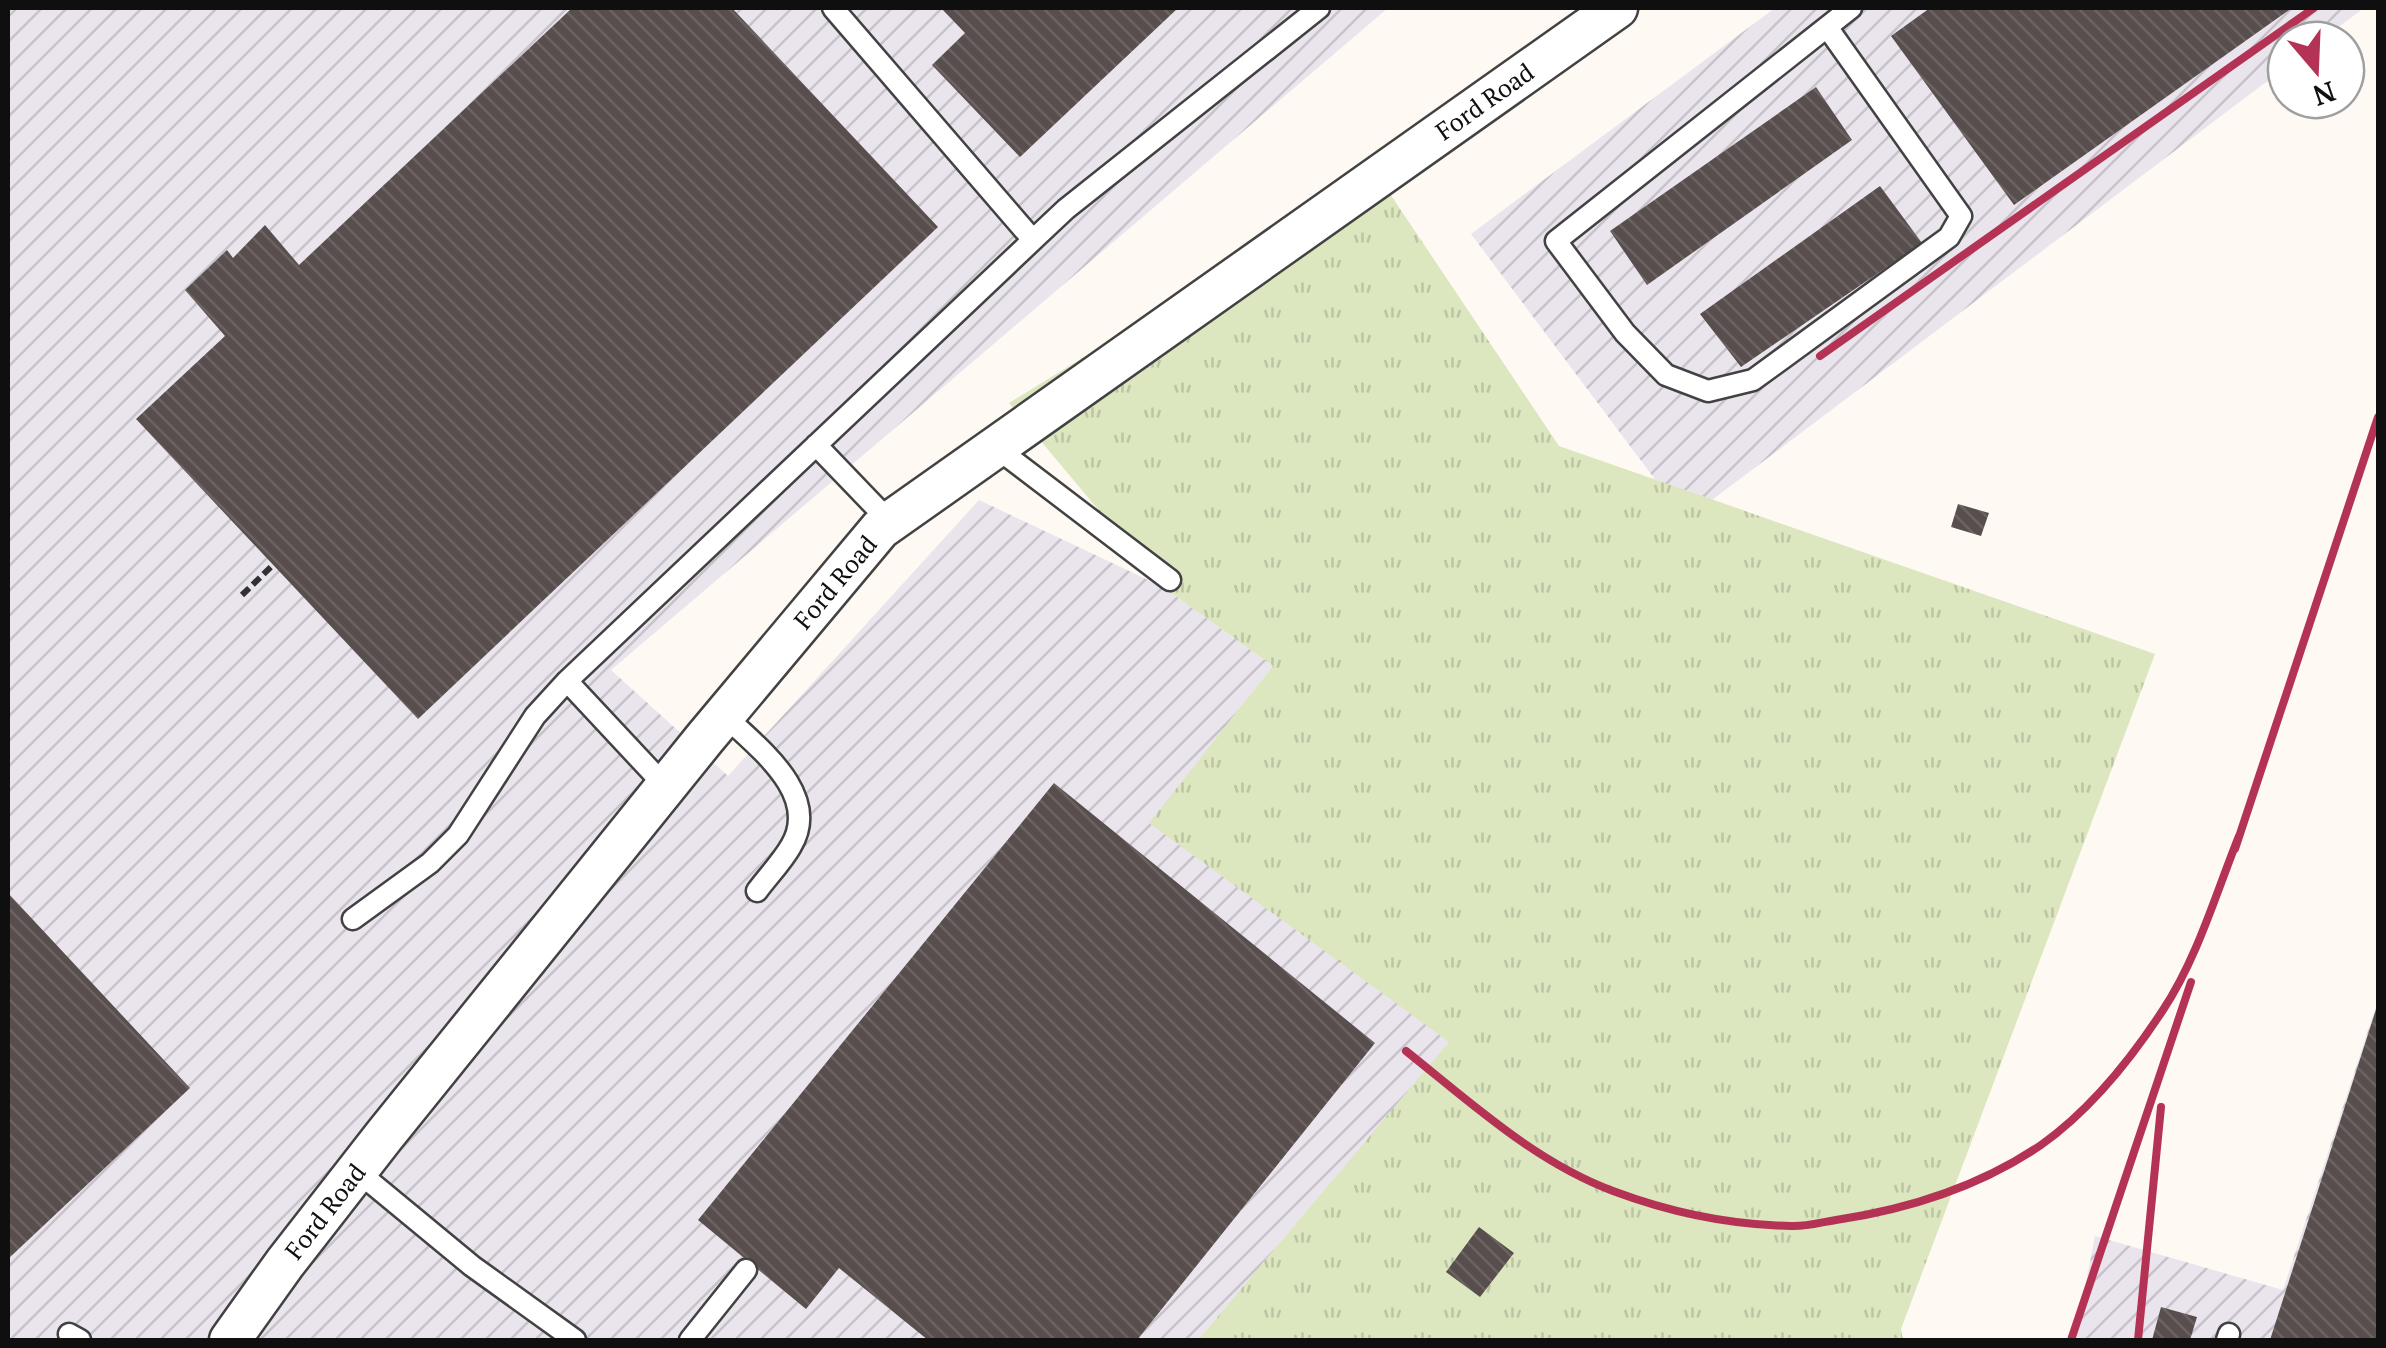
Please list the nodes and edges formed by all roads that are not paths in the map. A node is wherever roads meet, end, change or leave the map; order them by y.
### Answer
1 (832, 8) edge
2 (1319, 8) edge
3 (1617, 8) edge
4 (1852, 8) edge
5 (1827, 27) junction
6 (1033, 240) junction
7 (816, 444) junction
8 (994, 446) junction
9 (890, 522) junction
10 (1170, 580) dead end
11 (567, 681) junction
12 (724, 716) junction
13 (666, 788) junction
14 (757, 891) dead end
15 (353, 920) dead end
16 (357, 1171) junction
17 (746, 1270) dead end
18 (230, 1340) edge
19 (576, 1340) edge
20 (690, 1340) edge

1 - 6 lane
2 - 6 lane
3 - 8 street, Ford Road
4 - 5 lane
5 - 5 lane
6 - 7 lane
7 - 9 lane
7 - 11 lane
8 - 9 street, Ford Road
8 - 10 lane
9 - 12 street, Ford Road
11 - 13 lane
11 - 15 lane
12 - 13 street, Ford Road
12 - 14 lane
13 - 16 street, Ford Road
16 - 18 street, Ford Road
16 - 19 lane
17 - 20 lane

